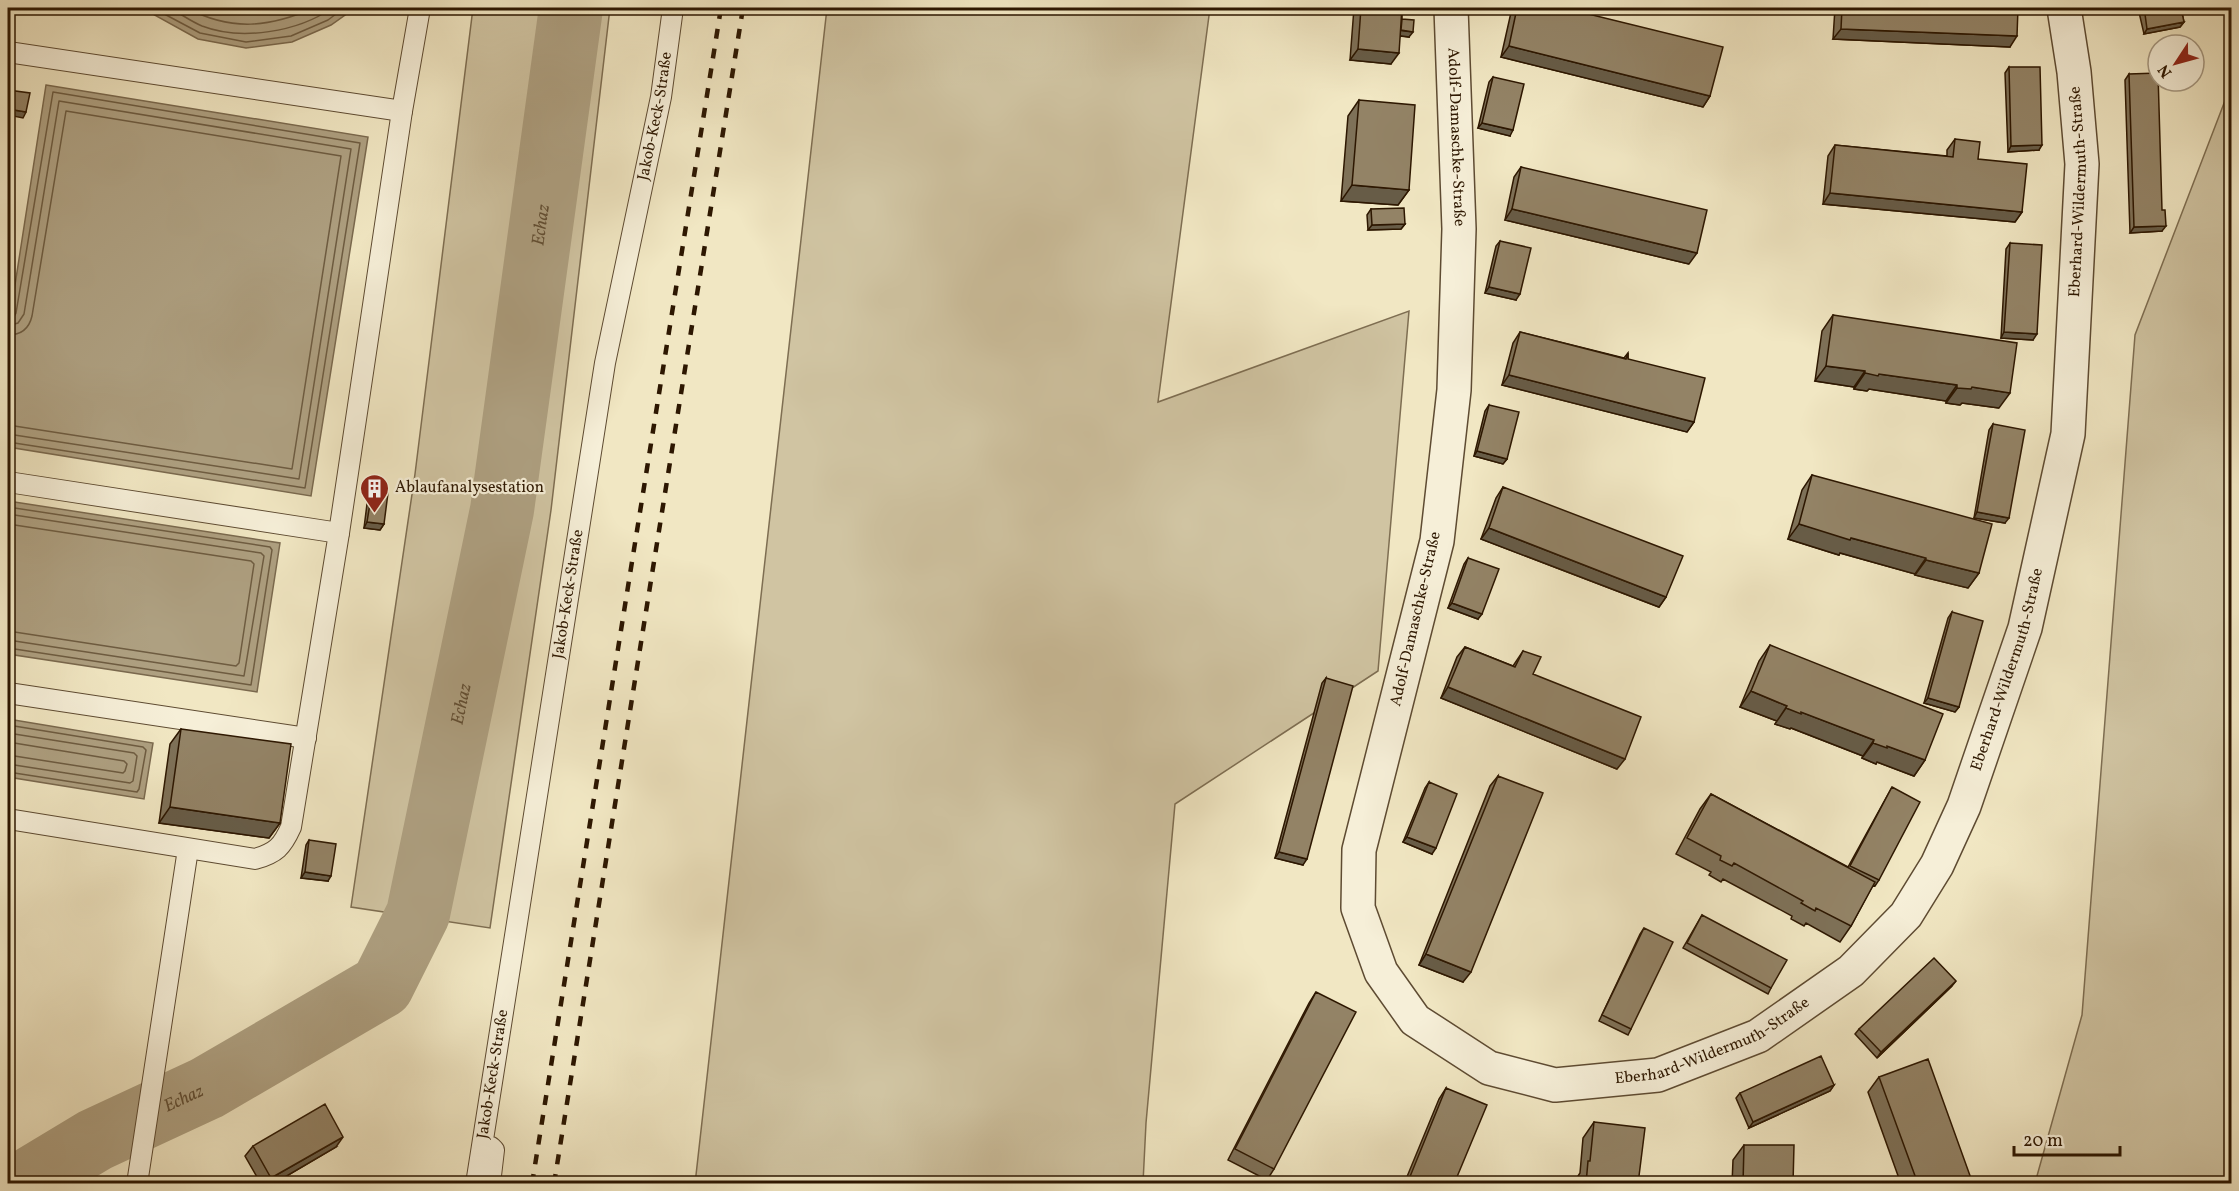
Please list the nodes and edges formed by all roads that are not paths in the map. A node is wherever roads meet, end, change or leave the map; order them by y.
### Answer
1 (420, 8) edge
2 (673, 8) edge
3 (1451, 8) edge
4 (2064, 8) edge
5 (8, 52) edge
6 (402, 111) junction
7 (8, 482) edge
8 (339, 533) junction
9 (8, 693) edge
10 (306, 738) junction
11 (8, 819) edge
12 (188, 849) junction
13 (1556, 1085) joint
14 (483, 1138) junction
15 (137, 1179) edge
16 (476, 1184) edge
17 (490, 1184) edge

1 - 6 lane
2 - 14 lane, Jakob-Keck-Straße
3 - 13 street, Adolf-Damaschke-Straße
4 - 13 street, Eberhard-Wildermuth-Straße
5 - 6 lane
6 - 8 lane
7 - 8 lane
8 - 10 lane
9 - 10 lane
10 - 12 lane
11 - 12 lane
12 - 15 lane
14 - 16 lane, Jakob-Keck-Straße
14 - 17 lane

